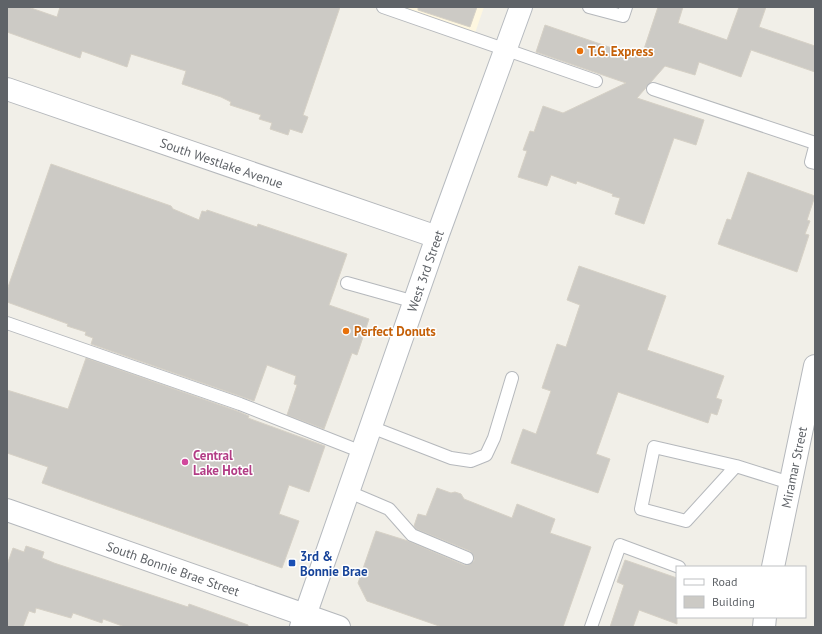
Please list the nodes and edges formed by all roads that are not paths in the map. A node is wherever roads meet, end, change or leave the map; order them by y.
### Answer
1 (383, 7) edge
2 (521, 7) edge
3 (589, 7) edge
4 (626, 7) edge
5 (506, 50) junction
6 (596, 81) dead end
7 (7, 89) edge
8 (652, 89) dead end
9 (815, 143) edge
10 (815, 146) edge
11 (815, 164) edge
12 (437, 236) junction
13 (346, 283) dead end
14 (415, 302) junction
15 (7, 323) edge
16 (815, 366) edge
17 (512, 378) dead end
18 (371, 428) junction
19 (362, 452) junction
20 (806, 453) edge
21 (736, 466) junction
22 (790, 482) junction
23 (348, 492) junction
24 (7, 510) edge
25 (467, 558) dead end
26 (676, 566) edge
27 (773, 566) edge
28 (303, 621) edge
29 (339, 627) edge
30 (591, 627) edge

1 - 5 lane
2 - 5 street, West 3rd Street
3 - 4 lane
5 - 6 lane
5 - 12 street, West 3rd Street
7 - 12 street, South Westlake Avenue
8 - 9 lane
10 - 11 lane
12 - 14 street, West 3rd Street
13 - 14 lane
14 - 18 street, West 3rd Street
15 - 19 lane
16 - 20 street, Miramar Street
17 - 18 lane
18 - 19 street, West 3rd Street
19 - 23 street, West 3rd Street
20 - 22 street, Miramar Street
21 - 21 lane
21 - 22 lane
22 - 27 street, Miramar Street
23 - 25 lane
23 - 28 street, West 3rd Street
24 - 28 street, South Bonnie Brae Street
26 - 30 lane
28 - 29 street, South Bonnie Brae Street

